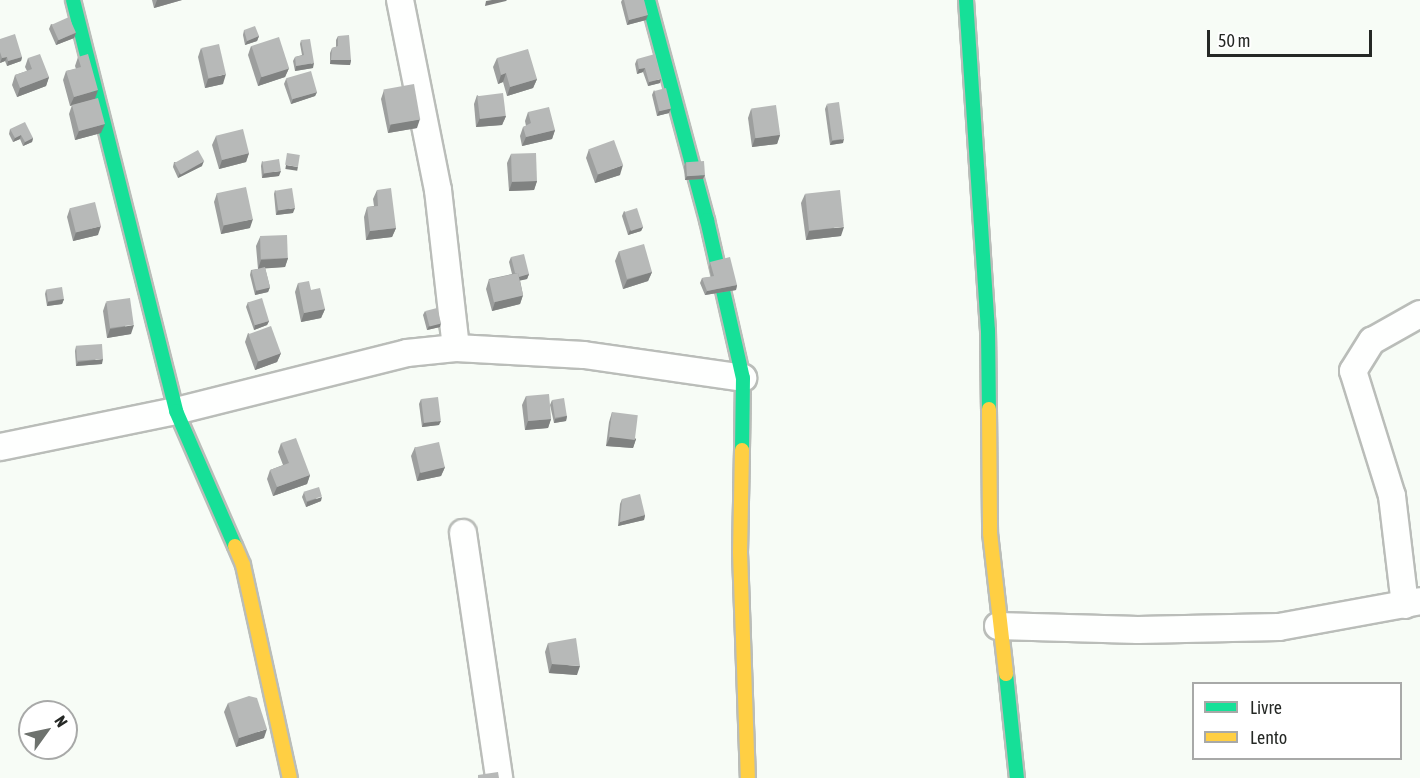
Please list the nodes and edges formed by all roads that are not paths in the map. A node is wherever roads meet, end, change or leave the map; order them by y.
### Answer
1 (73, 0) edge
2 (400, 0) edge
3 (648, 0) edge
4 (966, 0) edge
5 (1420, 314) edge
6 (456, 348) junction
7 (742, 378) junction
8 (176, 411) junction
9 (0, 447) edge
10 (463, 533) dead end
11 (1412, 603) edge
12 (998, 626) junction
13 (290, 778) edge
14 (499, 778) edge
15 (748, 778) edge
16 (1017, 778) edge

1 - 8 street
2 - 6 street
3 - 7 street
4 - 12 street
5 - 11 street
6 - 7 street
6 - 8 street
7 - 15 street
8 - 9 street
8 - 13 street
10 - 14 street
11 - 12 street
12 - 16 street

